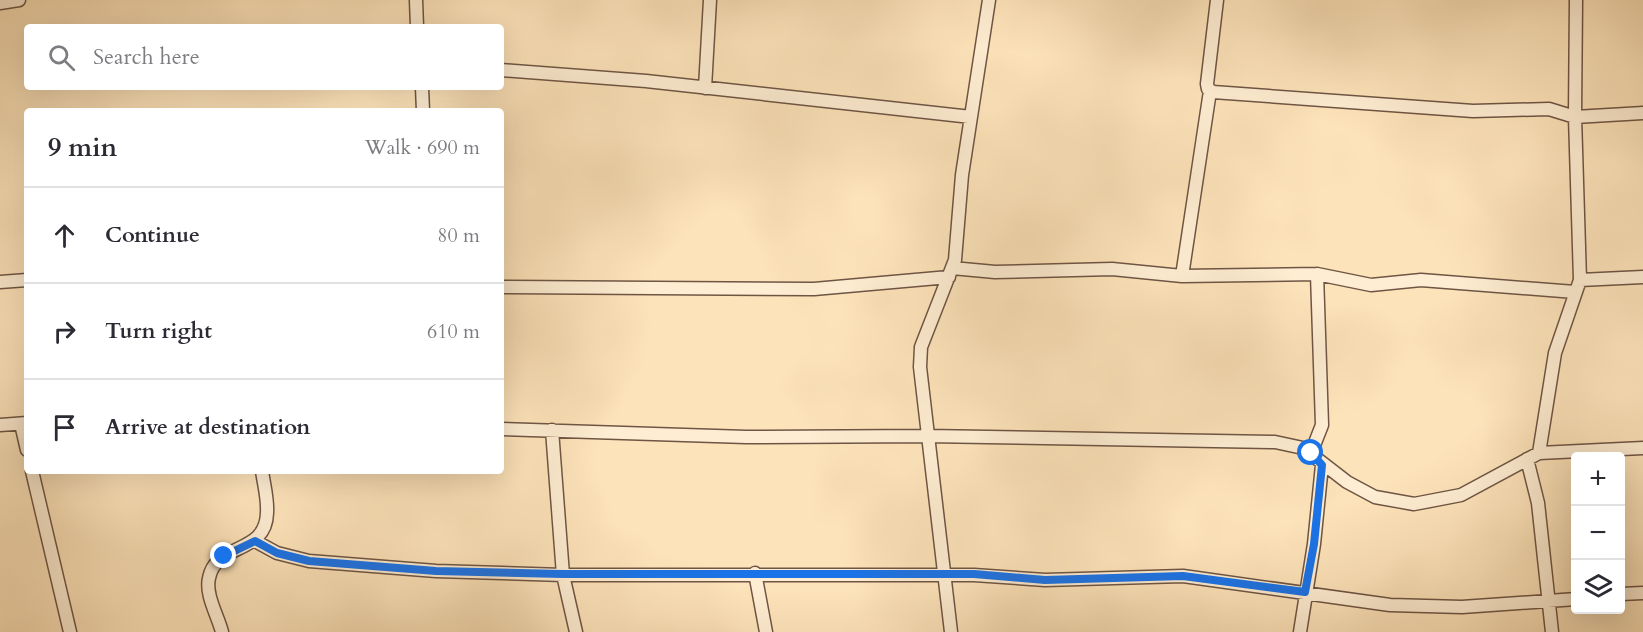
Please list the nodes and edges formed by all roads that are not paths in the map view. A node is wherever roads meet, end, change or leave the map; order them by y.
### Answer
1 (19, 0) edge
2 (416, 0) edge
3 (710, 0) edge
4 (989, 0) edge
5 (1217, 0) edge
6 (1576, 0) edge
7 (0, 3) edge
8 (417, 24) edge
9 (504, 70) edge
10 (705, 88) junction
11 (422, 90) edge
12 (1210, 91) junction
13 (423, 108) edge
14 (1643, 113) edge
15 (971, 117) junction
16 (1575, 117) junction
17 (951, 272) junction
18 (1317, 274) junction
19 (1182, 276) junction
20 (1643, 277) edge
21 (1580, 279) junction
22 (24, 280) edge
23 (0, 282) edge
24 (504, 287) edge
25 (1575, 292) junction
26 (24, 424) edge
27 (0, 425) edge
28 (504, 429) edge
29 (552, 430) junction
30 (927, 436) junction
31 (1643, 448) edge
32 (1311, 453) junction
33 (1533, 456) junction
34 (1322, 465) junction
35 (33, 474) edge
36 (261, 474) edge
37 (255, 541) junction
38 (755, 573) junction
39 (563, 574) junction
40 (945, 574) junction
41 (1305, 592) junction
42 (1643, 592) edge
43 (1625, 594) edge
44 (1571, 599) edge
45 (1550, 602) junction
46 (70, 632) edge
47 (222, 632) edge
48 (576, 632) edge
49 (766, 632) edge
50 (951, 632) edge
51 (1300, 632) edge
52 (1552, 632) edge

1 - 7 street
2 - 8 street
3 - 10 street
4 - 15 street
5 - 12 street
6 - 16 street
9 - 10 street
10 - 15 street
11 - 13 street
12 - 16 street
12 - 19 street
14 - 16 street
15 - 17 street
16 - 21 street
17 - 19 street
17 - 24 street
17 - 30 street
18 - 19 street
18 - 25 street
18 - 32 street
20 - 21 street
21 - 25 street
22 - 23 street
25 - 33 street
26 - 27 street
28 - 29 street
29 - 30 street
29 - 39 street
30 - 32 street
30 - 40 street
31 - 33 street
32 - 34 street
33 - 34 street
33 - 45 street
34 - 41 street
35 - 46 street
36 - 37 street
37 - 39 street
37 - 47 street
38 - 39 street
38 - 40 street
38 - 49 street
39 - 48 street
40 - 41 street
40 - 50 street
41 - 45 street
41 - 51 street
42 - 43 street
44 - 45 street
45 - 52 street

